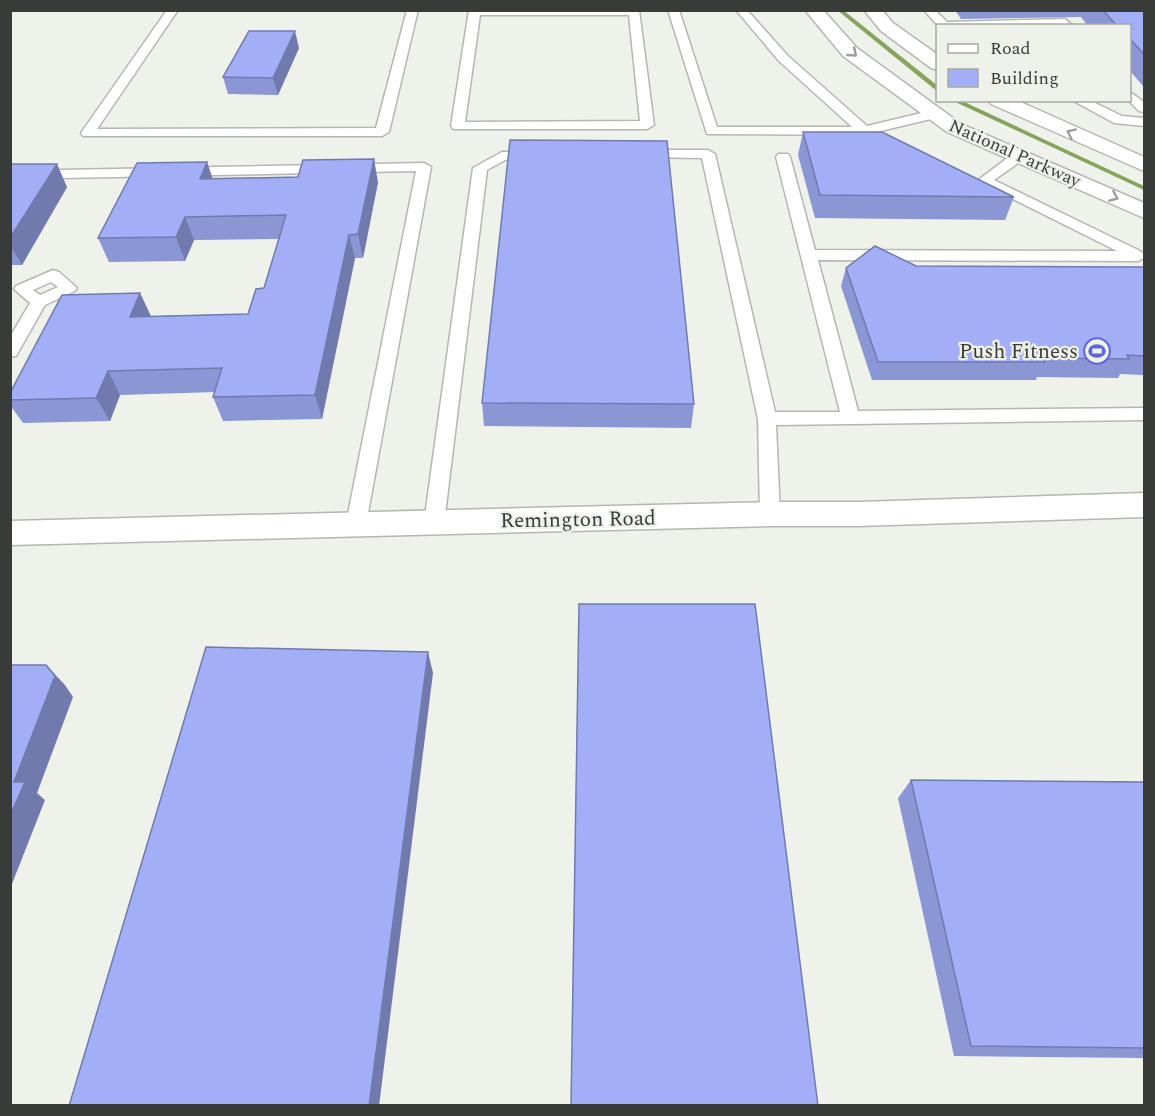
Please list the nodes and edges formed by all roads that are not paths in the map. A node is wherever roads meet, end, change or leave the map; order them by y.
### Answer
1 (173, 10) edge
2 (413, 10) edge
3 (673, 10) edge
4 (741, 10) edge
5 (813, 10) edge
6 (872, 10) edge
7 (929, 10) edge
8 (474, 11) edge
9 (945, 24) edge
10 (986, 24) edge
11 (1066, 24) edge
12 (936, 63) edge
13 (1131, 97) edge
14 (1003, 102) edge
15 (1082, 102) edge
16 (1144, 108) edge
17 (934, 114) junction
18 (1144, 122) edge
19 (864, 131) junction
20 (559, 155) edge
21 (628, 155) edge
22 (1019, 156) junction
23 (783, 157) dead end
24 (1144, 164) edge
25 (10, 175) edge
26 (1144, 211) edge
27 (808, 255) junction
28 (1141, 257) edge
29 (39, 302) dead end
30 (10, 352) edge
31 (1144, 414) edge
32 (851, 418) junction
33 (767, 420) junction
34 (1144, 506) edge
35 (770, 514) junction
36 (434, 523) junction
37 (356, 524) junction
38 (10, 533) edge

1 - 2 lane
3 - 19 lane
4 - 19 lane
5 -> 17 street, National Parkway
6 - 12 street
7 - 9 lane
8 - 8 lane
10 - 11 lane
13 - 16 lane
24 -> 14 street, National Parkway
15 - 18 lane
17 - 19 lane
17 - 22 street, National Parkway
20 - 36 lane
21 - 33 lane
22 -> 26 street, National Parkway
22 - 28 lane
23 - 27 lane
25 - 37 lane
27 - 28 lane
27 - 32 lane
29 - 30 lane
31 - 32 lane
32 - 33 lane
33 - 35 lane
34 - 35 street, Remington Road
35 - 36 street, Remington Road
36 - 37 street, Remington Road
37 - 38 street, Remington Road

